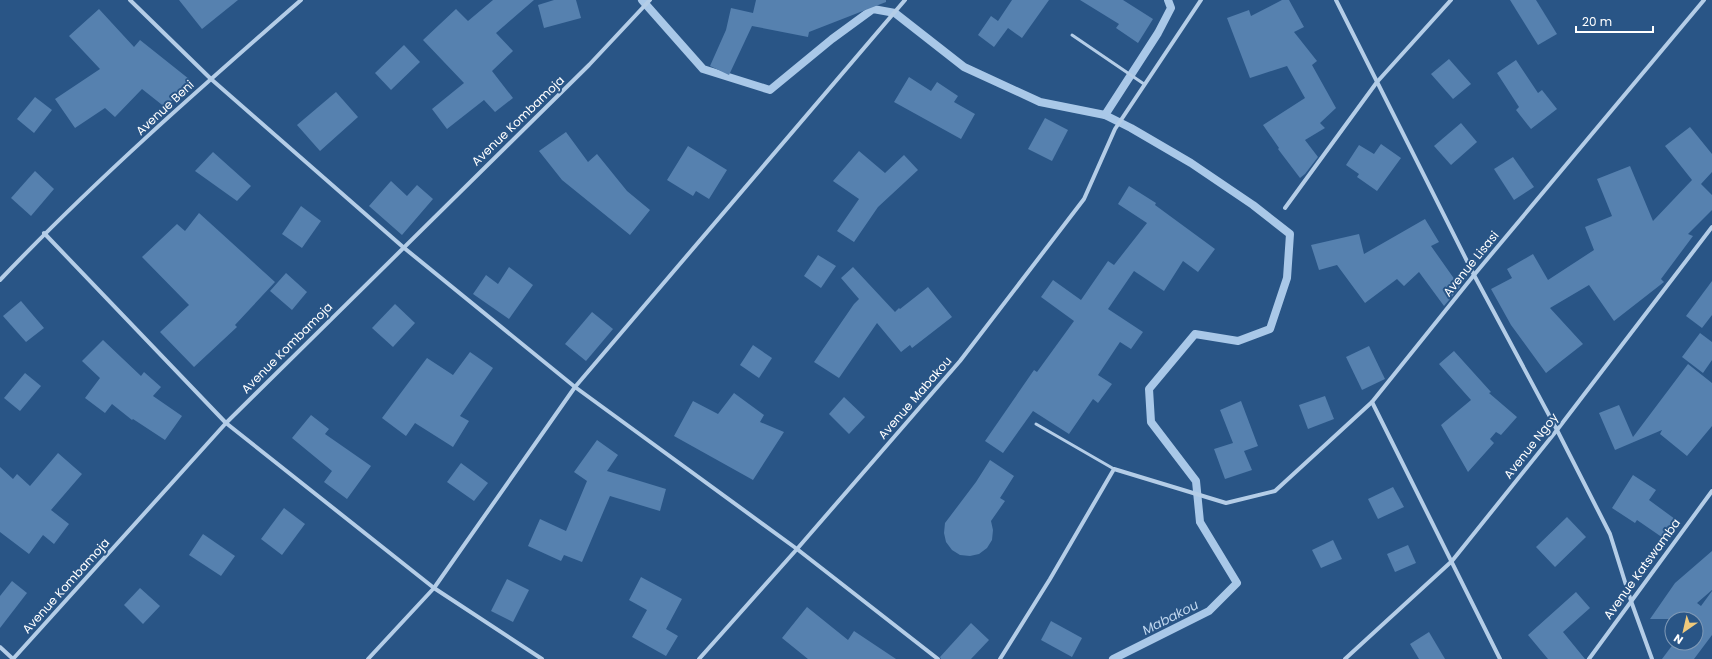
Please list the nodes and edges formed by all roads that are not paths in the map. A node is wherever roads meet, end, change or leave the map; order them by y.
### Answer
1 (130, 0) edge
2 (301, 0) edge
3 (650, 0) edge
4 (905, 0) edge
5 (1201, 0) edge
6 (1336, 0) edge
7 (1451, 0) edge
8 (1704, 0) edge
9 (1072, 35) dead end
10 (210, 79) junction
11 (1377, 82) junction
12 (1144, 84) junction
13 (1285, 208) dead end
14 (1712, 227) edge
15 (44, 233) junction
16 (403, 247) junction
17 (1474, 275) junction
18 (0, 280) edge
19 (575, 387) junction
20 (1372, 402) junction
21 (226, 423) junction
22 (1036, 424) dead end
23 (1557, 430) junction
24 (1114, 469) junction
25 (1712, 491) edge
26 (797, 549) junction
27 (1452, 562) junction
28 (434, 588) junction
29 (1631, 601) junction
30 (0, 646) edge
31 (13, 659) edge
32 (368, 659) edge
33 (542, 659) edge
34 (699, 659) edge
35 (938, 659) edge
36 (1000, 659) edge
37 (1345, 659) edge
38 (1500, 659) edge
39 (1589, 659) edge
40 (1652, 659) edge

1 - 10 street
2 - 10 street, Avenue Beni
3 - 16 street, Avenue Kombamoja
4 - 19 street
5 - 12 street, Avenue Mabakou
6 - 11 street
7 - 11 street
8 - 17 street, Avenue Lisasi
9 - 12 lane
10 - 15 street, Avenue Beni
10 - 16 street
11 - 13 street
11 - 17 street
12 - 26 street, Avenue Mabakou
14 - 23 street, Avenue Ngoy
15 - 18 street, Avenue Beni
15 - 21 street
16 - 19 street
16 - 21 street, Avenue Kombamoja
17 - 20 street, Avenue Lisasi
17 - 23 street
19 - 26 street
19 - 28 street
20 - 24 street, Avenue Lisasi
20 - 27 street
21 - 28 street
21 - 31 street, Avenue Kombamoja
22 - 24 lane
23 - 27 street, Avenue Ngoy
23 - 29 street
24 - 36 street
25 - 29 street, Avenue Katswamba
26 - 34 street, Avenue Mabakou
26 - 35 street
27 - 37 street, Avenue Ngoy
27 - 38 street
28 - 32 street
28 - 33 street
29 - 39 street, Avenue Katswamba
29 - 40 street
30 - 31 street

